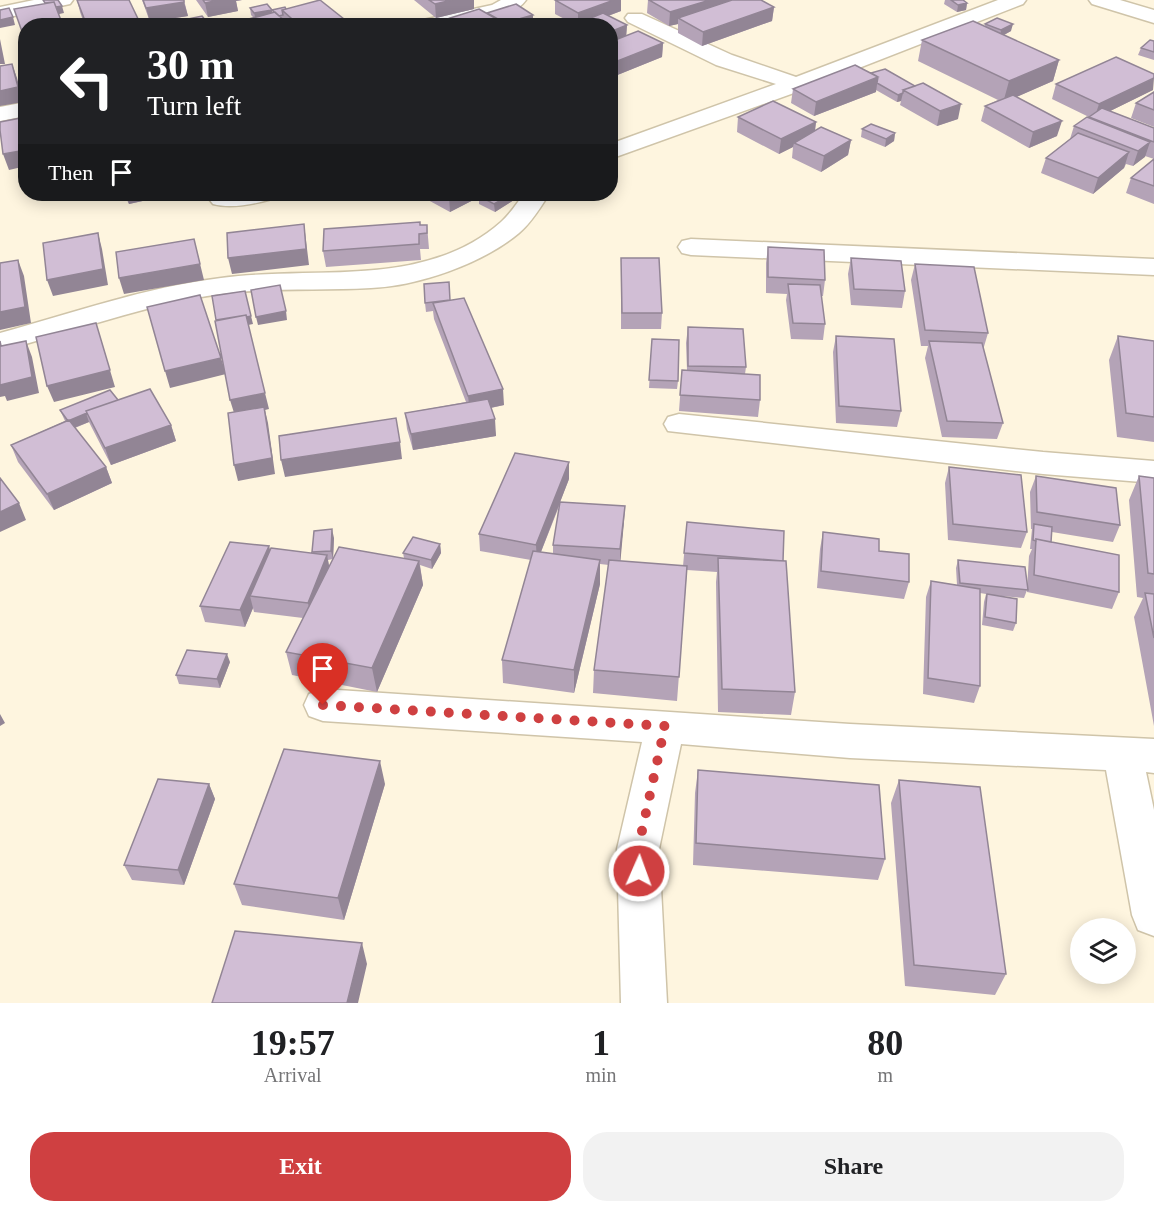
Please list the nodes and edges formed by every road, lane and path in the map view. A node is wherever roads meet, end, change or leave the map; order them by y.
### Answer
1 (63, 0) edge
2 (516, 0) edge
3 (1016, 0) edge
4 (1099, 0) edge
5 (0, 13) edge
6 (1154, 17) edge
7 (460, 18) edge
8 (634, 18) dead end
9 (797, 84) junction
10 (18, 111) edge
11 (0, 114) edge
12 (618, 149) edge
13 (531, 201) edge
14 (691, 247) dead end
15 (1154, 267) edge
16 (0, 342) edge
17 (679, 424) dead end
18 (1154, 471) edge
19 (323, 705) dead end
20 (665, 726) junction
21 (1138, 756) edge
22 (1154, 915) edge
23 (644, 1003) edge

1 - 5 street
2 - 7 street
3 - 9 street
4 - 6 street
8 - 9 street
9 - 12 street
10 - 11 street
13 - 16 street
14 - 15 street
17 - 18 street
19 - 20 street
20 - 21 street
20 - 23 street
21 - 22 street

